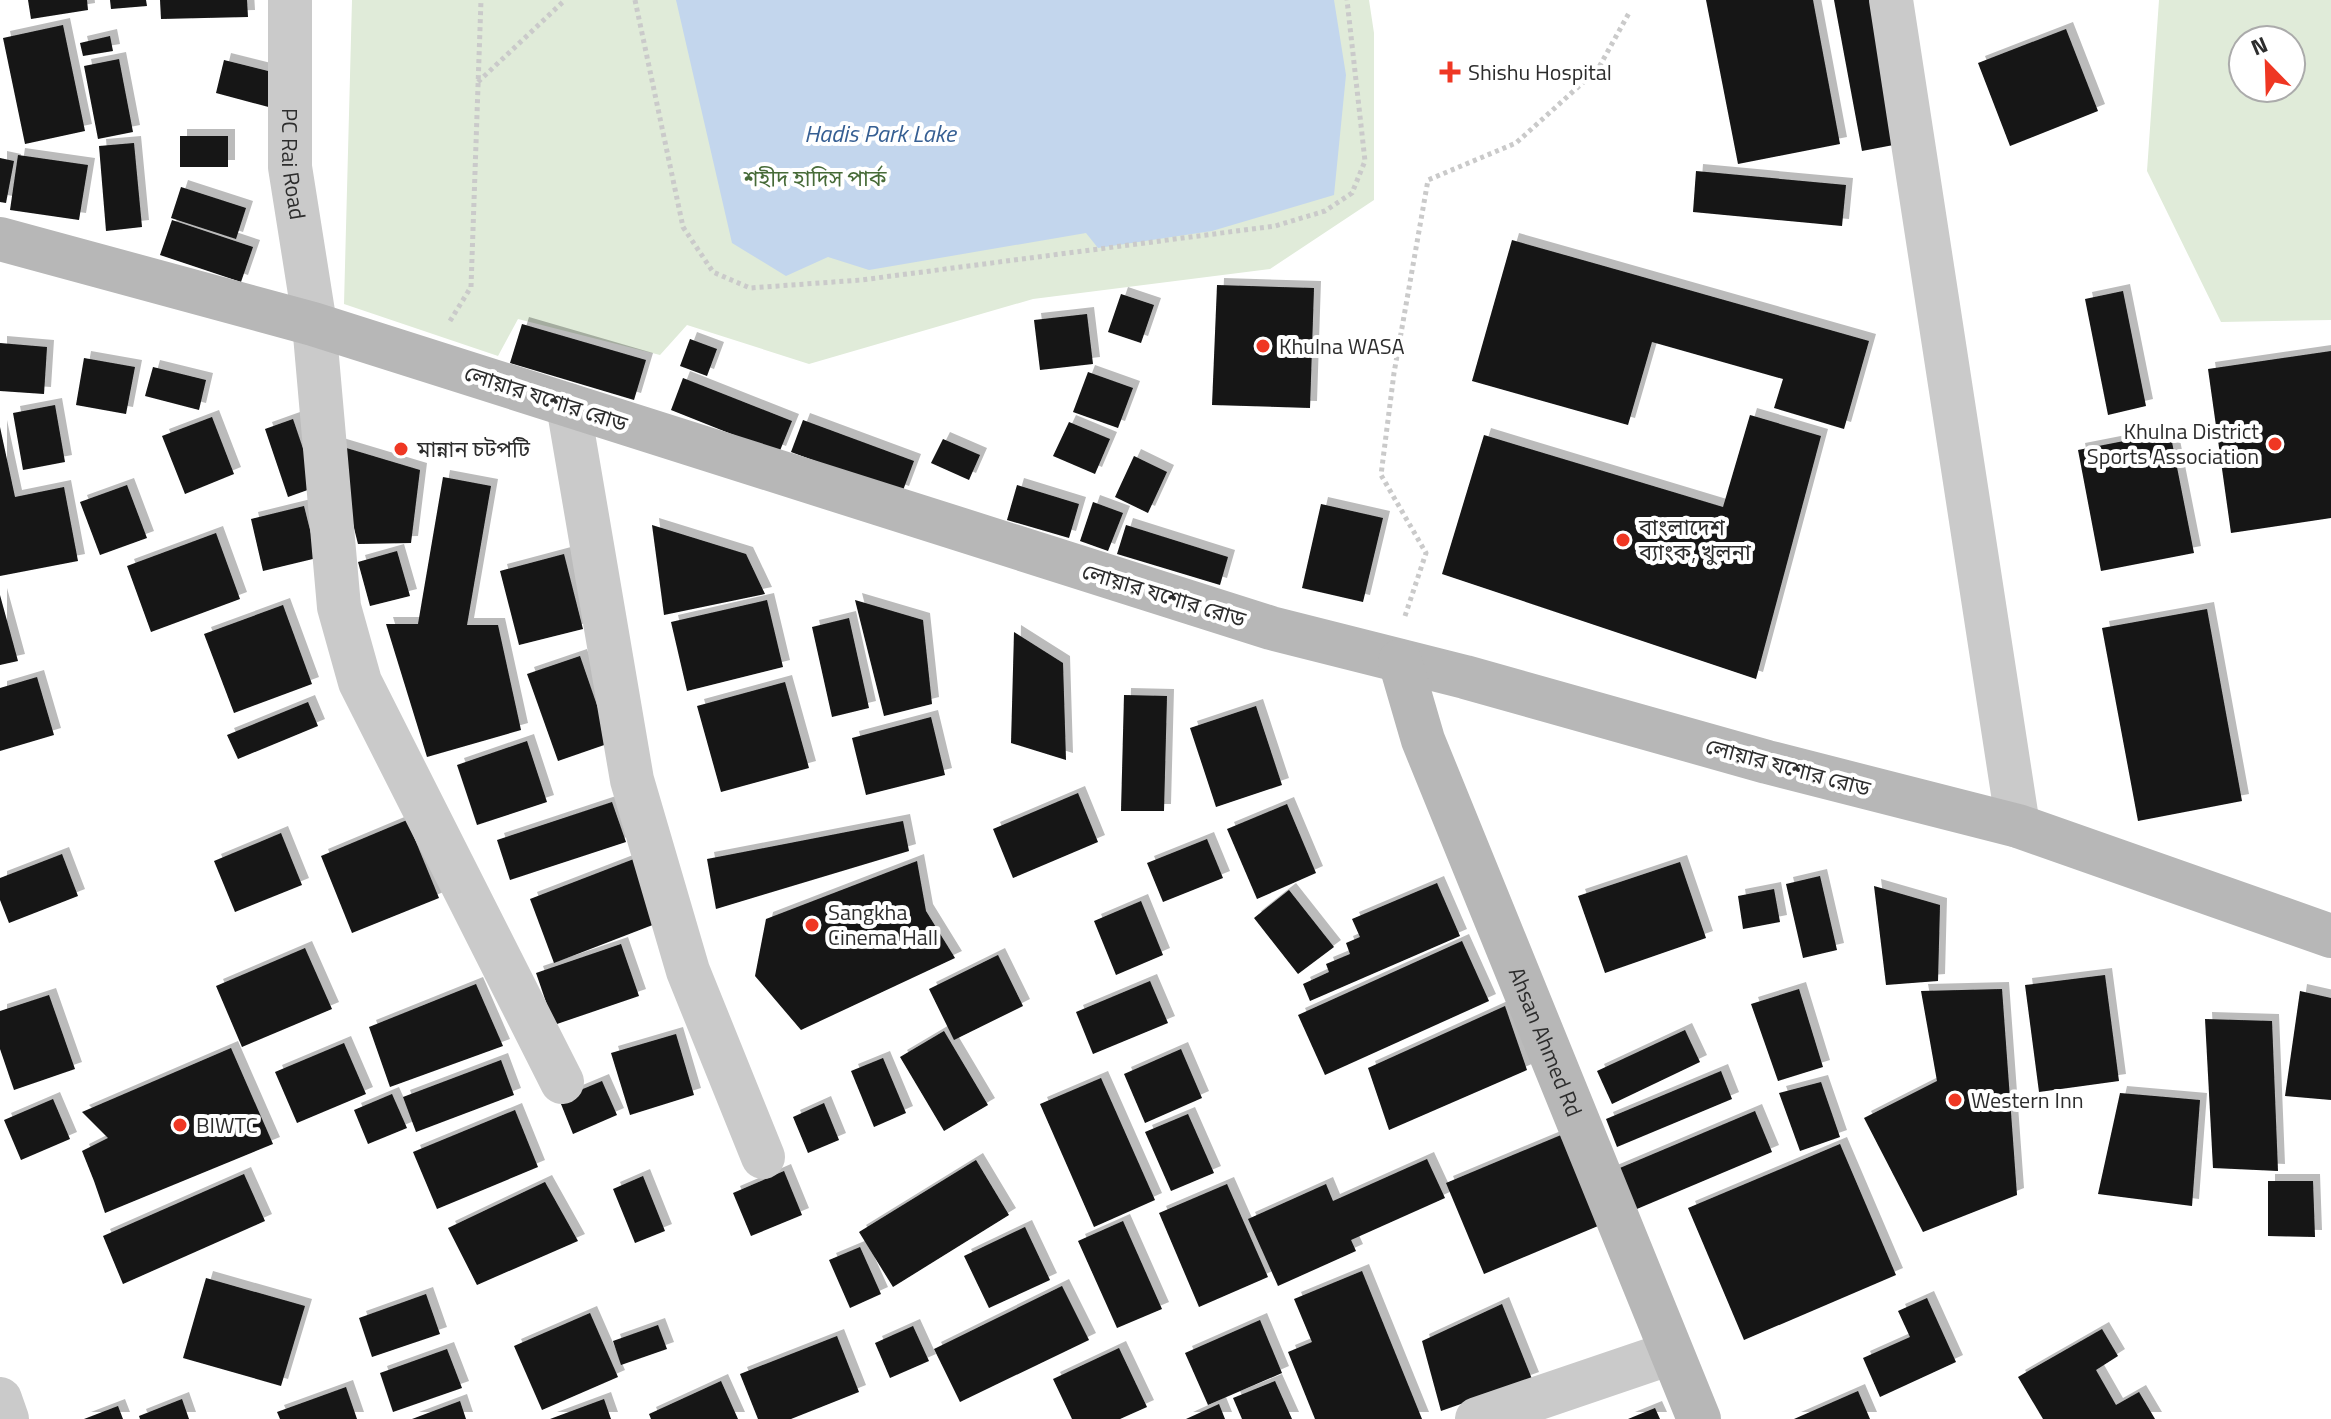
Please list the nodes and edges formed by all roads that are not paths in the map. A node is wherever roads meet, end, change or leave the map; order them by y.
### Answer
1 (290, 0) edge
2 (1891, 0) edge
3 (0, 239) edge
4 (313, 324) junction
5 (568, 405) junction
6 (1395, 660) junction
7 (2018, 826) junction
8 (2331, 936) edge
9 (562, 1082) dead end
10 (763, 1157) dead end
11 (1671, 1353) junction
12 (0, 1399) edge
13 (7, 1419) edge
14 (1477, 1419) edge
15 (1699, 1419) edge

1 - 4 street, PC Rai Road
2 - 7 street
3 - 4 main road, লোয়ার যশোর রোড
4 - 5 main road, লোয়ার যশোর রোড
4 - 9 street, PC Rai Road
5 - 6 main road, লোয়ার যশোর রোড
5 - 10 street
6 - 7 main road, লোয়ার যশোর রোড
6 - 11 main road, Ahsan Ahmed Rd
7 - 8 main road, লোয়ার যশোর রোড
11 - 14 street
11 - 15 main road, Ahsan Ahmed Rd
12 - 13 street

